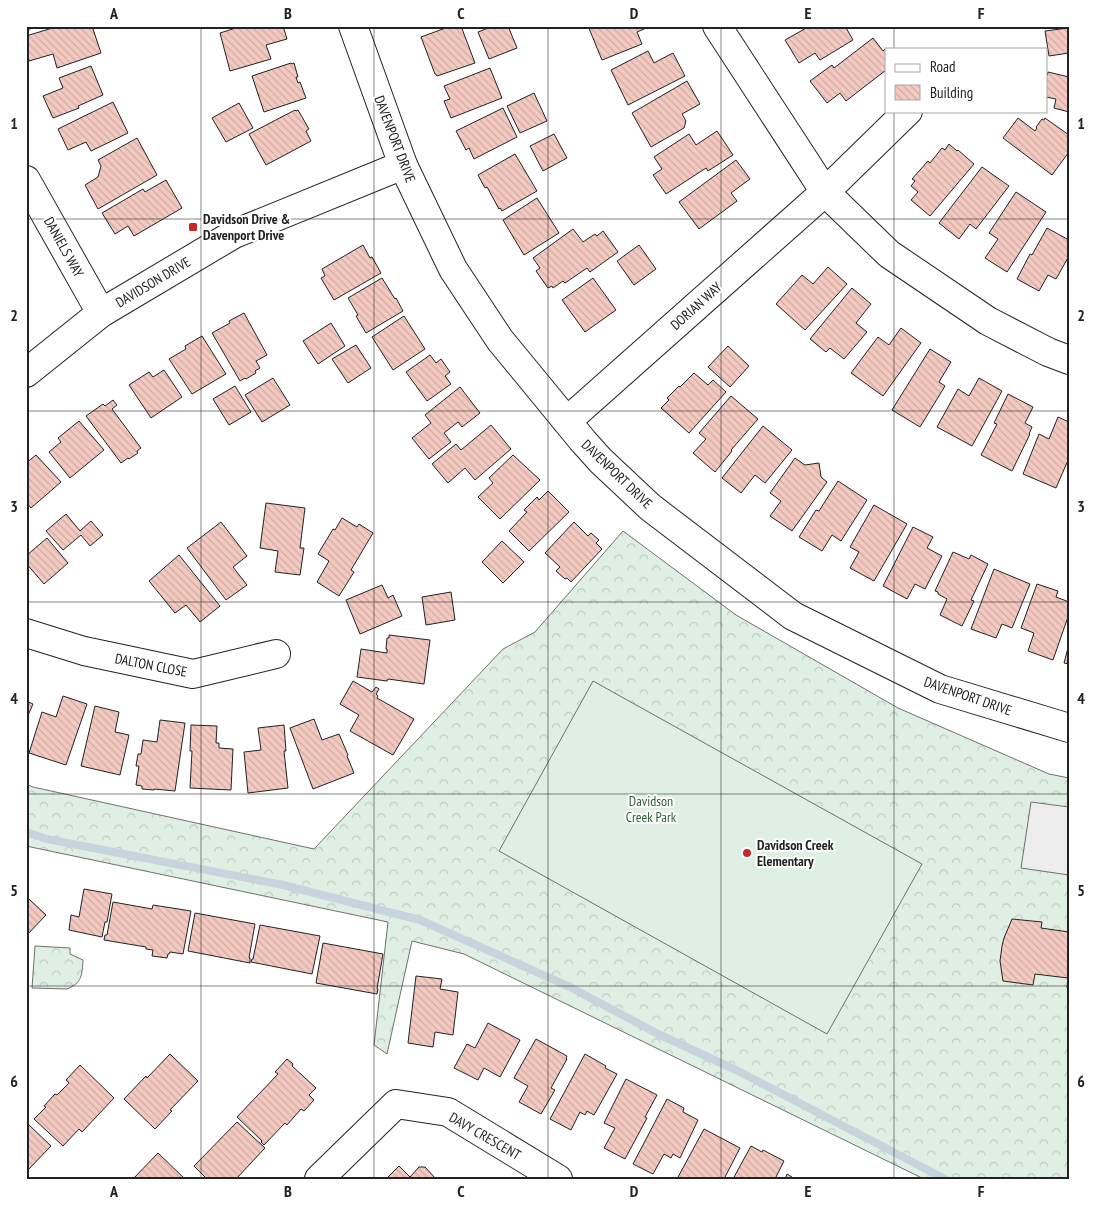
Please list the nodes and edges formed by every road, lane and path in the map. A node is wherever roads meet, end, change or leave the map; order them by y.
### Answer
1 (353, 26) edge
2 (717, 26) edge
3 (907, 112) edge
4 (403, 165) junction
5 (26, 180) edge
6 (825, 192) junction
7 (101, 313) junction
8 (1069, 360) edge
9 (26, 373) edge
10 (567, 420) junction
11 (26, 633) edge
12 (276, 654) dead end
13 (1069, 728) edge
14 (319, 1179) edge
15 (558, 1179) edge

1 - 4 street, DAVENPORT DRIVE
2 - 6 street
3 - 6 street, DORIAN WAY
4 - 7 street, DAVIDSON DRIVE
4 - 10 street, DAVENPORT DRIVE
5 - 7 street, DANIELS WAY
6 - 8 street
6 - 10 street, DORIAN WAY
7 - 9 street, DAVIDSON DRIVE
10 - 13 street, DAVENPORT DRIVE
11 - 12 street, DALTON CLOSE
14 - 15 street, DAVY CRESCENT

